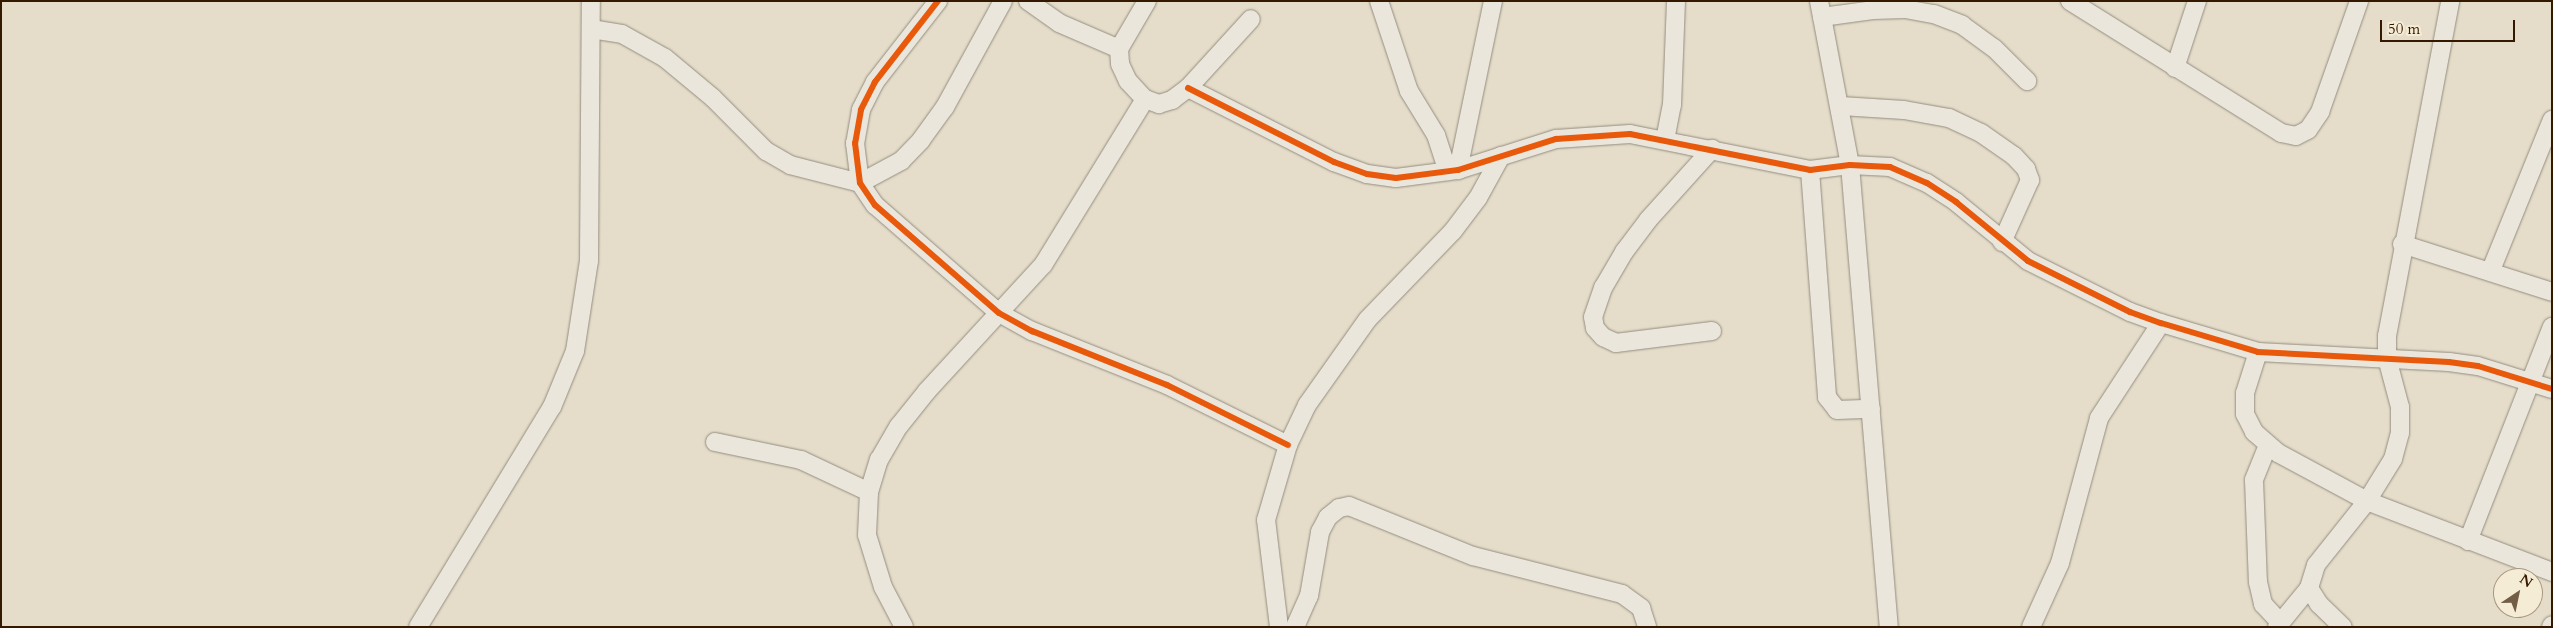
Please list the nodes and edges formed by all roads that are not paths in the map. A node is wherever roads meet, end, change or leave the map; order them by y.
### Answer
1 (591, 1) edge
2 (938, 1) edge
3 (1003, 1) edge
4 (1028, 1) edge
5 (1147, 1) edge
6 (1379, 1) edge
7 (1493, 1) edge
8 (1676, 1) edge
9 (2070, 1) edge
10 (2197, 1) edge
11 (2359, 1) edge
12 (2450, 1) edge
13 (1820, 9) edge
14 (1251, 19) dead end
15 (591, 29) junction
16 (1119, 49) junction
17 (2175, 68) junction
18 (2027, 81) dead end
19 (1188, 88) junction
20 (1145, 98) junction
21 (1840, 106) junction
22 (2552, 120) edge
23 (1665, 140) junction
24 (1712, 149) junction
25 (1501, 156) junction
26 (1850, 165) junction
27 (1810, 170) junction
28 (1453, 171) junction
29 (860, 182) junction
30 (2002, 242) junction
31 (2402, 244) junction
32 (2491, 270) junction
33 (2552, 292) edge
34 (999, 312) junction
35 (2161, 323) junction
36 (2552, 327) edge
37 (1712, 331) dead end
38 (2258, 352) junction
39 (2387, 358) junction
40 (2530, 380) junction
41 (2552, 389) edge
42 (1871, 409) junction
43 (715, 442) dead end
44 (1288, 445) junction
45 (2268, 445) junction
46 (869, 492) junction
47 (2367, 502) junction
48 (2468, 542) junction
49 (2552, 572) edge
50 (2309, 588) junction
51 (2278, 625) edge
52 (418, 627) edge
53 (904, 627) edge
54 (1279, 627) edge
55 (1295, 627) edge
56 (1647, 627) edge
57 (1889, 627) edge
58 (2031, 627) edge
59 (2343, 627) edge

1 - 15 street
2 - 29 street
3 - 29 street
4 - 16 street
5 - 16 street
6 - 28 street
7 - 28 street
8 - 23 street
9 - 17 street
10 - 17 street
11 - 17 street
12 - 31 street
13 - 18 street
13 - 21 street
14 - 19 street
15 - 29 street
15 - 52 street
16 - 20 street
19 - 20 street
19 - 28 street
20 - 34 street
21 - 26 street
21 - 30 street
22 - 32 street
23 - 24 street
23 - 25 street
24 - 27 street
24 - 37 street
25 - 28 street
25 - 44 street
26 - 27 street
26 - 30 street
26 - 42 street
27 - 42 street
29 - 34 street
30 - 35 street
31 - 32 street
31 - 39 street
32 - 33 street
34 - 44 street
34 - 46 street
35 - 38 street
35 - 58 street
36 - 40 street
38 - 39 street
38 - 45 street
39 - 40 street
39 - 47 street
40 - 41 street
40 - 48 street
42 - 57 street
43 - 46 street
44 - 54 street
45 - 47 street
45 - 51 street
46 - 53 street
47 - 48 street
47 - 50 street
48 - 49 street
50 - 51 street
50 - 59 street
55 - 56 street

